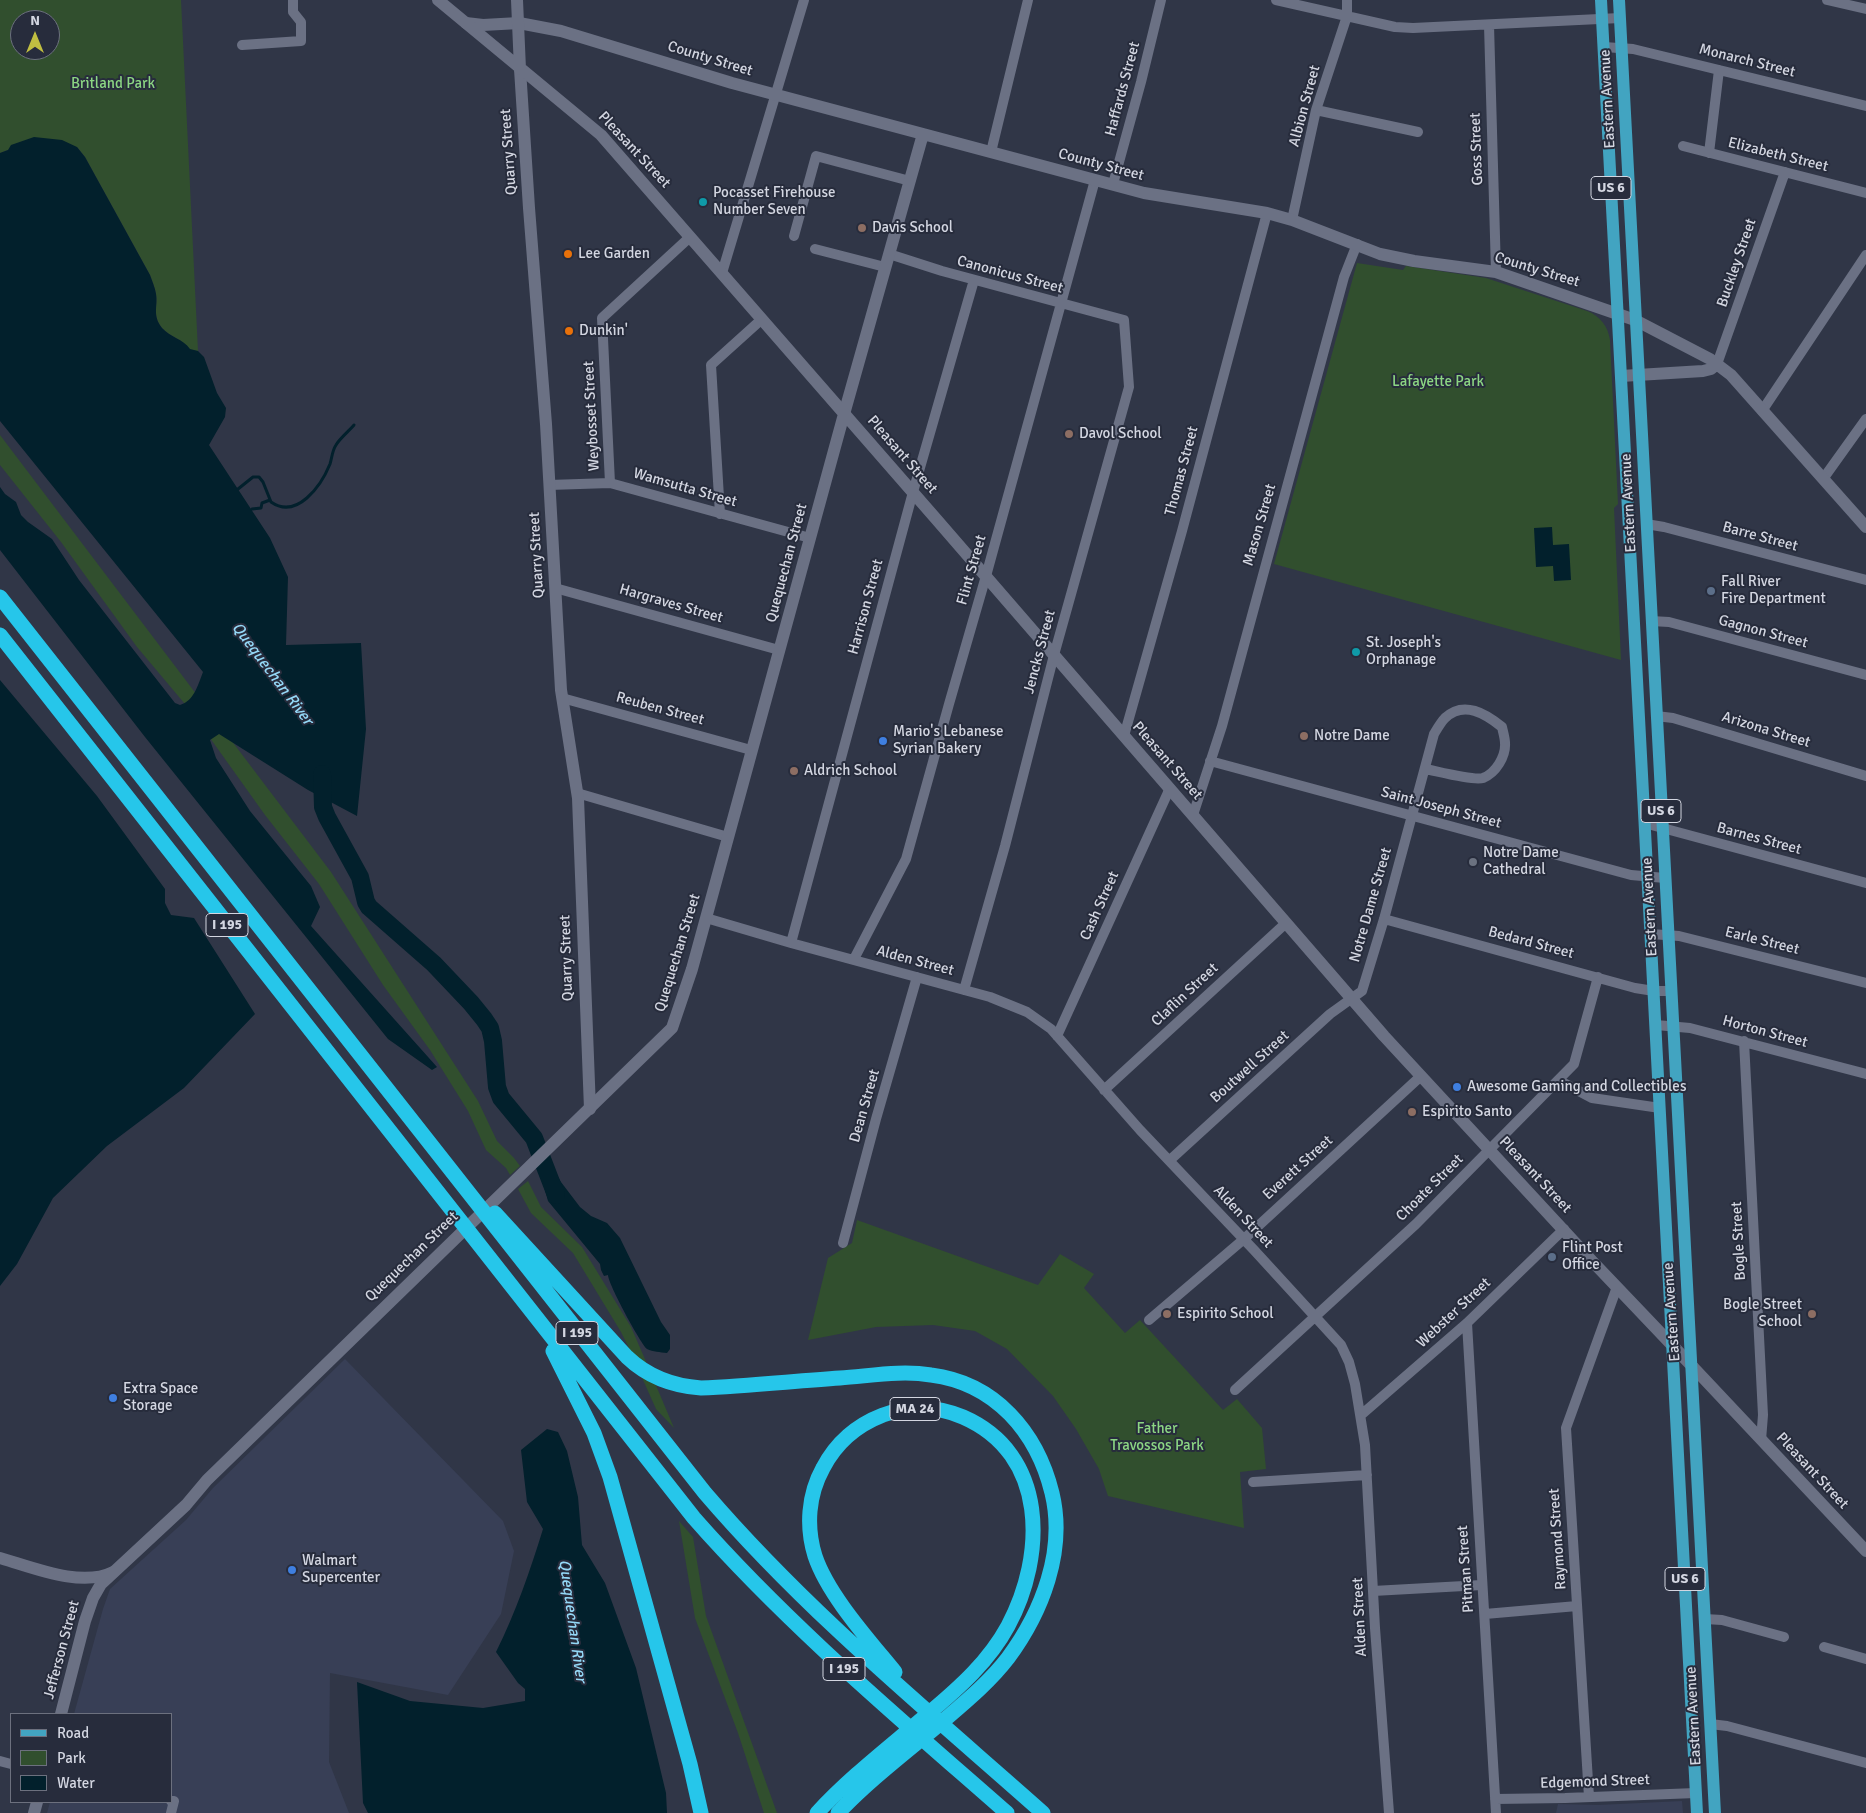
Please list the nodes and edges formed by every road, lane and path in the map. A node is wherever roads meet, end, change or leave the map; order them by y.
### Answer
1 (293, 0) edge
2 (438, 0) edge
3 (517, 0) edge
4 (804, 0) edge
5 (1028, 0) edge
6 (1161, 0) edge
7 (1276, 0) edge
8 (1347, 0) edge
9 (1601, 0) edge
10 (1619, 0) edge
11 (1827, 0) edge
12 (1866, 10) edge
13 (1347, 16) junction
14 (1620, 18) junction
15 (1602, 19) junction
16 (466, 23) junction
17 (519, 23) junction
18 (1489, 25) junction
19 (242, 45) dead end
20 (1604, 47) junction
21 (1622, 47) junction
22 (520, 69) junction
23 (1719, 70) junction
24 (775, 94) junction
25 (1866, 106) edge
26 (1316, 110) junction
27 (1418, 132) dead end
28 (923, 134) junction
29 (1684, 146) dead end
30 (991, 152) junction
31 (1709, 153) junction
32 (1785, 172) junction
33 (1095, 180) junction
34 (910, 181) junction
35 (1113, 184) junction
36 (1866, 193) edge
37 (1267, 213) junction
38 (1292, 220) junction
39 (794, 236) dead end
40 (690, 237) junction
41 (1356, 244) junction
42 (814, 250) dead end
43 (889, 254) junction
44 (1866, 256) edge
45 (886, 267) junction
46 (1496, 272) junction
47 (722, 273) junction
48 (974, 280) junction
49 (1060, 304) junction
50 (1617, 312) junction
51 (762, 319) junction
52 (1124, 320) joint
53 (1636, 320) junction
54 (1717, 364) junction
55 (1638, 375) junction
56 (1621, 376) junction
57 (1762, 411) junction
58 (844, 414) junction
59 (1866, 419) edge
60 (1823, 479) junction
61 (610, 483) junction
62 (549, 485) junction
63 (913, 492) junction
64 (720, 514) junction
65 (1646, 524) junction
66 (1866, 527) edge
67 (810, 538) junction
68 (986, 576) junction
69 (1866, 580) edge
70 (555, 588) junction
71 (0, 597) edge
72 (1651, 621) junction
73 (0, 635) edge
74 (780, 650) junction
75 (1054, 655) junction
76 (1866, 675) edge
77 (562, 698) junction
78 (1656, 716) junction
79 (1124, 736) junction
80 (751, 750) junction
81 (1210, 761) junction
82 (1425, 769) junction
83 (1866, 776) edge
84 (1170, 788) junction
85 (578, 794) junction
86 (1193, 815) junction
87 (1413, 815) junction
88 (1644, 823) junction
89 (1662, 828) junction
90 (728, 837) junction
91 (1648, 878) junction
92 (1665, 878) junction
93 (1866, 884) edge
94 (706, 918) junction
95 (1384, 918) junction
96 (1286, 923) junction
97 (1651, 934) junction
98 (1668, 934) junction
99 (791, 942) junction
100 (854, 959) junction
101 (918, 977) junction
102 (1598, 977) junction
103 (1866, 983) edge
104 (964, 990) junction
105 (1654, 991) junction
106 (1671, 991) junction
107 (1352, 999) junction
108 (1656, 1025) junction
109 (1673, 1025) junction
110 (1057, 1036) junction
111 (1744, 1041) junction
112 (1866, 1074) edge
113 (1421, 1076) junction
114 (1558, 1080) junction
115 (1104, 1090) junction
116 (590, 1108) junction
117 (1660, 1108) junction
118 (1489, 1150) junction
119 (1170, 1160) junction
120 (497, 1222) junction
121 (1564, 1229) junction
122 (1244, 1239) junction
123 (843, 1243) dead end
124 (1617, 1287) junction
125 (535, 1317) junction
126 (1315, 1318) junction
127 (1149, 1320) dead end
128 (1467, 1323) junction
129 (1672, 1346) junction
130 (1692, 1366) junction
131 (1235, 1390) dead end
132 (1361, 1415) junction
133 (1761, 1440) junction
134 (1367, 1475) junction
135 (1253, 1482) dead end
136 (1866, 1551) edge
137 (0, 1558) edge
138 (113, 1572) junction
139 (1482, 1585) junction
140 (1373, 1591) junction
141 (1577, 1606) junction
142 (1484, 1614) junction
143 (1705, 1619) junction
144 (1784, 1636) dead end
145 (1824, 1647) dead end
146 (1866, 1659) edge
147 (917, 1701) junction
148 (954, 1702) junction
149 (61, 1713) edge
150 (1710, 1724) junction
151 (899, 1749) junction
152 (1866, 1763) edge
153 (1696, 1793) junction
154 (1589, 1797) junction
155 (1495, 1799) junction
156 (172, 1800) edge
157 (171, 1813) edge
158 (701, 1813) edge
159 (817, 1813) edge
160 (838, 1813) edge
161 (1007, 1813) edge
162 (1043, 1813) edge
163 (1389, 1813) edge
164 (1496, 1813) edge
165 (1698, 1813) edge
166 (1715, 1813) edge

1 - 19 street
2 - 16 main road, Pleasant Street
3 - 17 main road, Quarry Street
4 - 24 street
5 - 30 street
6 - 35 street, Haffards Street
7 - 13 street
8 - 13 street, Albion Street
9 - 15 main road, Eastern Avenue / US 6
10 - 14 main road, Eastern Avenue / US 6
11 - 12 street
13 - 18 street
13 - 26 street, Albion Street
14 - 15 street
14 - 21 main road, Eastern Avenue / US 6
15 - 18 street
15 - 20 main road, Eastern Avenue / US 6
16 - 17 main road, County Street
16 - 22 main road, Pleasant Street
17 - 22 main road, Quarry Street
17 - 24 main road, County Street
18 - 46 street, Goss Street
20 - 21 street, Monarch Street
20 - 50 main road, Eastern Avenue / US 6
21 - 23 street, Monarch Street
21 - 53 main road, Eastern Avenue / US 6
22 - 40 main road, Pleasant Street
22 - 62 main road, Quarry Street
23 - 25 street, Monarch Street
23 - 31 street
24 - 28 main road, County Street
24 - 47 street
26 - 27 street
26 - 38 street, Albion Street
28 - 30 main road, County Street
28 - 34 main road, Quequechan Street
29 - 31 street, Elizabeth Street
30 - 33 main road, County Street
31 - 32 street, Elizabeth Street
32 - 36 street, Elizabeth Street
32 - 54 street, Buckley Street
33 - 35 main road, County Street
33 - 49 street, Flint Street
34 - 39 street
34 - 43 main road, Quequechan Street
35 - 37 main road, County Street
37 - 38 main road, County Street
37 - 79 street, Thomas Street
38 - 41 main road, County Street
40 - 47 main road, Pleasant Street
40 - 61 street, Weybosset Street
41 - 46 main road, County Street
41 - 81 street, Mason Street
42 - 45 street
43 - 45 main road, Quequechan Street
43 - 48 street, Canonicus Street
44 - 57 street
45 - 58 main road, Quequechan Street
46 - 50 main road, County Street
47 - 51 main road, Pleasant Street
48 - 49 street, Canonicus Street
48 - 63 street, Harrison Street
49 - 52 street, Canonicus Street
49 - 68 street, Flint Street
50 - 53 main road, County Street
50 - 56 main road, Eastern Avenue / US 6
51 - 58 main road, Pleasant Street
51 - 64 street
52 - 75 street, Jencks Street
53 - 54 main road, County Street
53 - 55 main road, Eastern Avenue / US 6
54 - 55 main road
54 - 57 main road, County Street
55 - 56 main road
55 - 65 main road, Eastern Avenue / US 6
56 - 88 main road, Eastern Avenue / US 6
57 - 60 main road, County Street
58 - 63 main road, Pleasant Street
58 - 67 main road, Quequechan Street
59 - 60 street
60 - 66 main road, County Street
61 - 62 street, Wamsutta Street
61 - 64 street, Wamsutta Street
62 - 70 main road, Quarry Street
63 - 68 main road, Pleasant Street
63 - 99 street, Harrison Street
64 - 67 street, Wamsutta Street
65 - 69 street, Barre Street
65 - 72 main road, Eastern Avenue / US 6
67 - 74 main road, Quequechan Street
68 - 75 main road, Pleasant Street
68 - 100 street, Flint Street
70 - 74 street, Hargraves Street
70 - 77 main road, Quarry Street
71 - 120 highway, I 195
72 - 76 street, Gagnon Street
72 - 78 main road, Eastern Avenue / US 6
73 - 125 highway, I 195
74 - 80 main road, Quequechan Street
75 - 79 main road, Pleasant Street
75 - 104 street, Jencks Street
77 - 80 street, Reuben Street
77 - 85 main road, Quarry Street
78 - 83 street, Arizona Street
78 - 89 main road, Eastern Avenue / US 6
79 - 84 main road, Pleasant Street
80 - 90 main road, Quequechan Street
81 - 86 street, Mason Street
81 - 87 street, Saint Joseph Street
82 - 82 street
82 - 87 street, Notre Dame Street
84 - 86 main road, Pleasant Street
84 - 110 street, Cash Street
85 - 90 street
85 - 116 main road, Quarry Street
86 - 96 main road, Pleasant Street
87 - 91 street, Saint Joseph Street
87 - 95 street, Notre Dame Street
88 - 89 street, Barnes Street
88 - 91 main road, Eastern Avenue / US 6
89 - 92 main road, Eastern Avenue / US 6
89 - 93 street, Barnes Street
90 - 94 main road, Quequechan Street
91 - 92 street, Saint Joseph Street
91 - 97 main road, Eastern Avenue / US 6
92 - 98 main road, Eastern Avenue / US 6
94 - 99 street, Alden Street
94 - 116 main road, Quequechan Street
95 - 102 street, Bedard Street
95 - 107 street, Notre Dame Street
96 - 107 main road, Pleasant Street
96 - 115 street, Claflin Street
97 - 98 street, Earle Street
97 - 105 main road, Eastern Avenue / US 6
98 - 103 street, Earle Street
98 - 106 main road, Eastern Avenue / US 6
99 - 100 street, Alden Street
100 - 101 street, Alden Street
101 - 104 street, Alden Street
101 - 123 street, Dean Street
102 - 105 street, Bedard Street
102 - 114 street, Choate Street
104 - 110 street, Alden Street
105 - 106 street, Bedard Street
105 - 108 main road, Eastern Avenue / US 6
106 - 109 main road, Eastern Avenue / US 6
107 - 113 main road, Pleasant Street
107 - 119 street, Boutwell Street
108 - 109 street, Horton Street
108 - 117 main road, Eastern Avenue / US 6
109 - 111 street, Horton Street
109 - 130 main road, Eastern Avenue / US 6
110 - 115 street, Alden Street
111 - 112 street, Horton Street
111 - 133 street, Bogle Street
113 - 118 main road, Pleasant Street
113 - 122 street, Everett Street
114 - 117 street
114 - 118 street, Choate Street
115 - 119 street, Alden Street
116 - 138 main road, Quequechan Street
117 - 129 main road, Eastern Avenue / US 6
118 - 121 main road, Pleasant Street
118 - 126 street, Choate Street
119 - 122 street, Alden Street
120 - 147 highway, I 195
120 - 148 highway
121 - 124 main road, Pleasant Street
121 - 128 street, Webster Street
122 - 126 street, Alden Street
122 - 127 street, Everett Street
124 - 129 main road, Pleasant Street
124 - 141 street, Raymond Street
125 - 158 highway
125 - 161 highway, I 195
126 - 131 street, Choate Street
126 - 132 street, Alden Street
128 - 132 street, Webster Street
128 - 139 street, Pitman Street
129 - 130 main road, Pleasant Street
129 - 153 main road, Eastern Avenue / US 6
130 - 133 main road, Pleasant Street
130 - 143 main road, Eastern Avenue / US 6
132 - 134 street, Alden Street
133 - 136 main road, Pleasant Street
134 - 135 street
134 - 140 street, Alden Street
137 - 138 main road
138 - 149 main road, Jefferson Street
139 - 140 street
139 - 142 street, Pitman Street
140 - 163 street, Alden Street
141 - 142 street
141 - 154 street, Raymond Street
142 - 155 street, Pitman Street
143 - 144 street
143 - 150 main road, Eastern Avenue / US 6
145 - 146 street
147 - 148 highway, MA 24
147 - 162 highway, I 195
148 - 151 highway, MA 24
150 - 152 street
150 - 166 main road, Eastern Avenue / US 6
151 - 159 highway, MA 24
151 - 160 highway
153 - 154 street, Edgemond Street
153 - 165 main road, Eastern Avenue / US 6
154 - 155 street, Edgemond Street
155 - 164 street, Pitman Street
156 - 157 street

